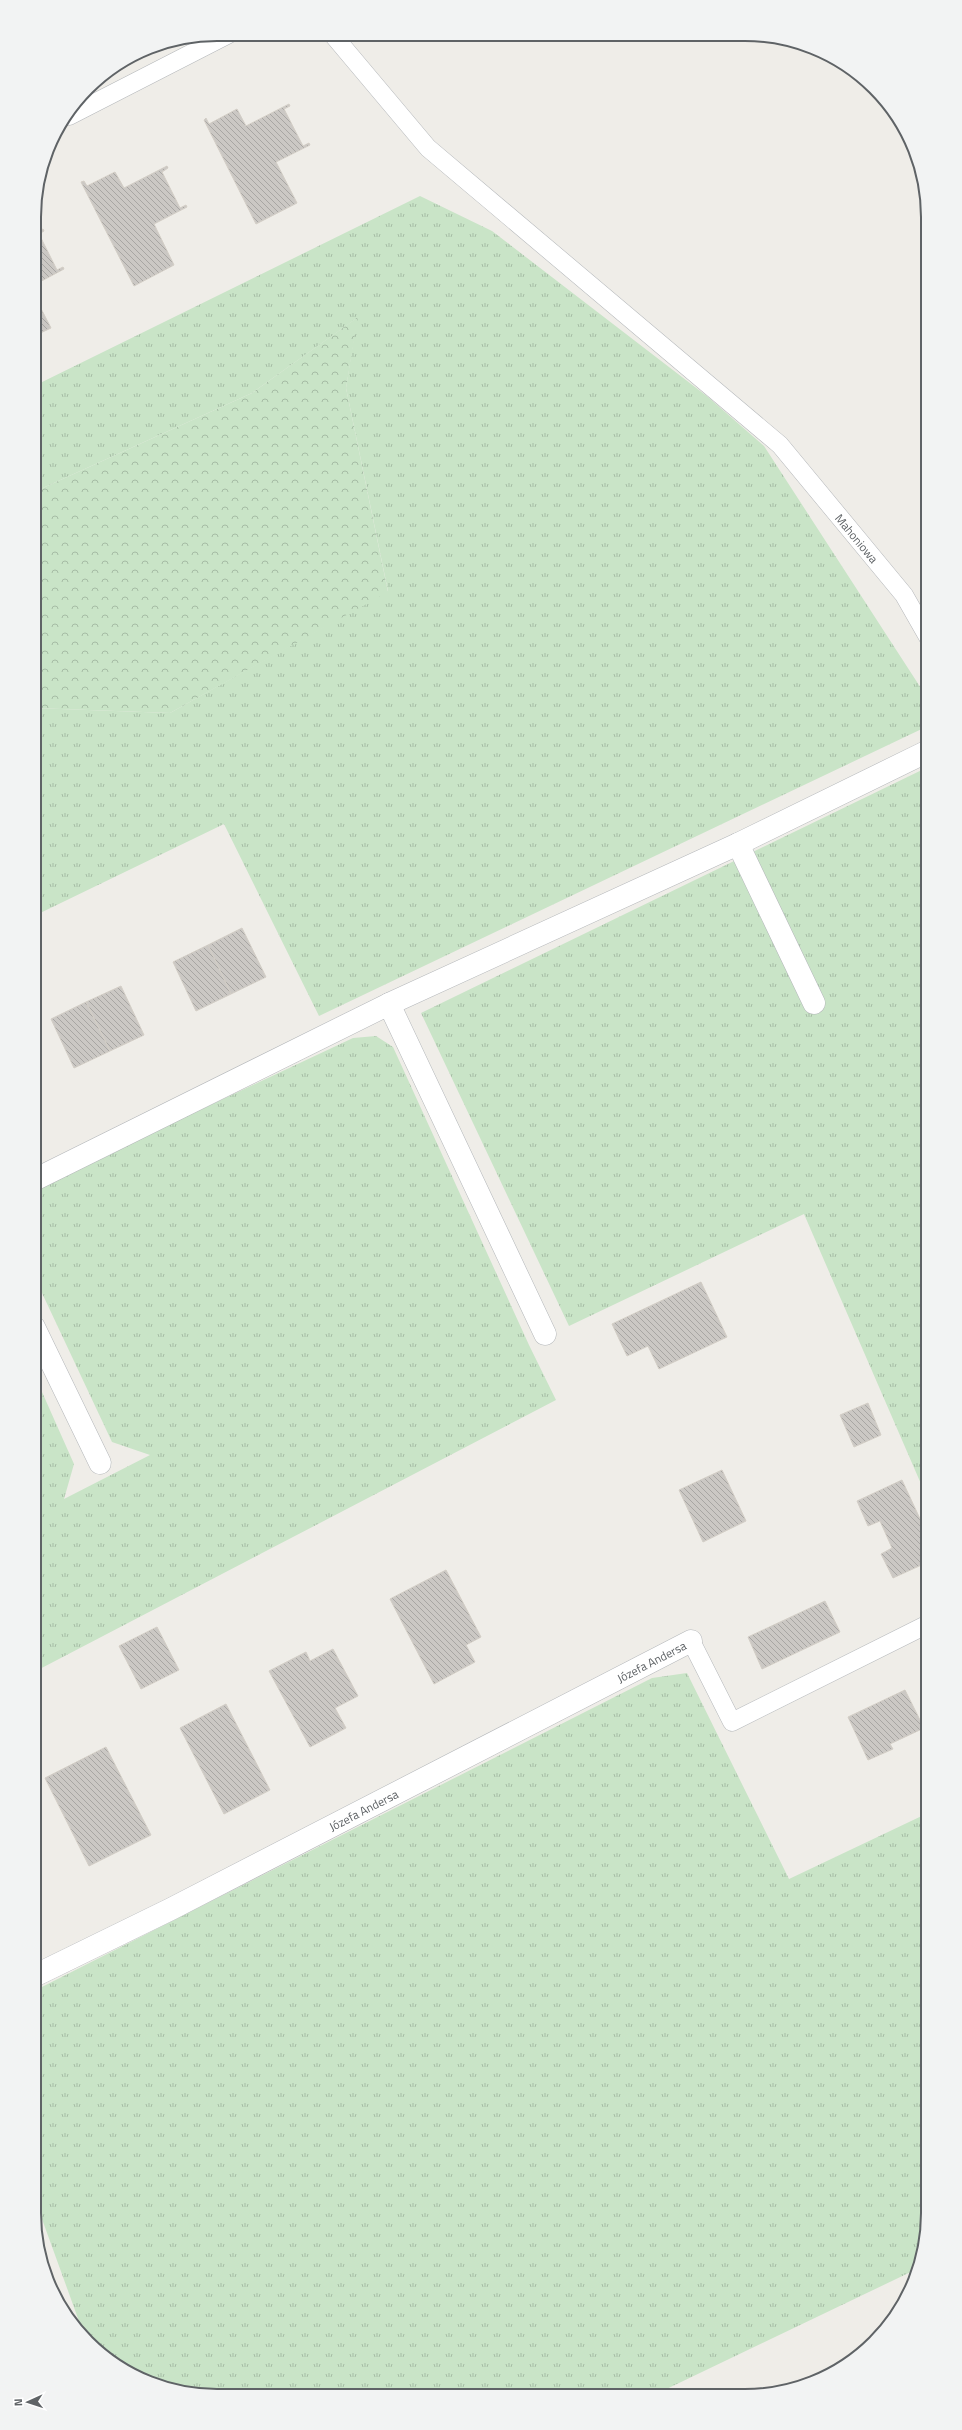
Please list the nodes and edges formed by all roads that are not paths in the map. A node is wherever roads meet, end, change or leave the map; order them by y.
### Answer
1 (215, 41) edge
2 (338, 41) edge
3 (76, 112) edge
4 (921, 625) edge
5 (921, 754) edge
6 (738, 844) junction
7 (814, 1003) dead end
8 (389, 1004) junction
9 (41, 1177) edge
10 (545, 1334) dead end
11 (41, 1341) edge
12 (100, 1463) dead end
13 (921, 1628) edge
14 (691, 1641) joint
15 (41, 1973) edge

1 - 3 lane
2 - 4 lane, Mahoniowa
5 - 6 street
6 - 7 street
6 - 8 street
8 - 9 street
8 - 10 street
11 - 12 street
13 - 14 lane
14 - 15 street, Józefa Andersa

